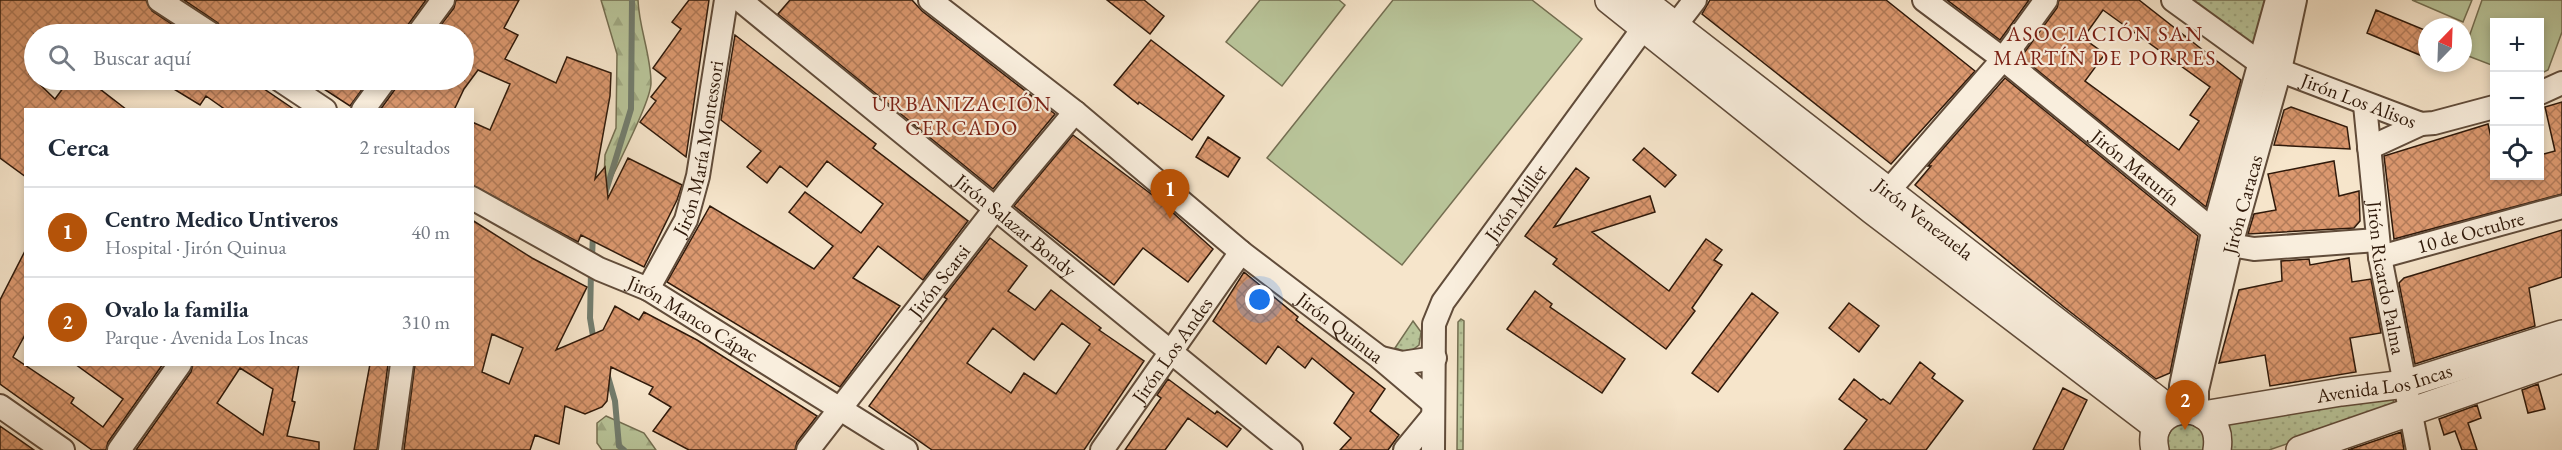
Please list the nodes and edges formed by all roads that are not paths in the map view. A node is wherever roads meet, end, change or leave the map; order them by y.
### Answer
1 (159, 0) edge
2 (443, 0) edge
3 (726, 0) edge
4 (740, 0) edge
5 (930, 0) edge
6 (1609, 0) edge
7 (1695, 0) edge
8 (1924, 0) edge
9 (2046, 0) edge
10 (2173, 0) edge
11 (2277, 0) edge
12 (2295, 0) edge
13 (1657, 18) edge
14 (196, 24) edge
15 (425, 24) edge
16 (2002, 59) junction
17 (2270, 67) junction
18 (2562, 83) edge
19 (295, 90) edge
20 (378, 90) edge
21 (2544, 91) edge
22 (2365, 105) junction
23 (322, 108) edge
24 (364, 108) edge
25 (2490, 108) edge
26 (1075, 112) junction
27 (2421, 124) junction
28 (2368, 148) junction
29 (474, 199) edge
30 (1880, 201) junction
31 (2562, 207) edge
32 (996, 210) junction
33 (2222, 239) junction
34 (2378, 248) junction
35 (1241, 252) junction
36 (648, 289) junction
37 (2562, 334) edge
38 (1173, 351) junction
39 (1379, 357) junction
40 (1435, 358) junction
41 (2562, 359) edge
42 (179, 366) edge
43 (402, 366) edge
44 (2408, 397) junction
45 (0, 406) edge
46 (841, 408) junction
47 (1432, 409) junction
48 (2178, 421) edge
49 (63, 450) edge
50 (119, 450) edge
51 (390, 450) edge
52 (808, 450) edge
53 (906, 450) edge
54 (1102, 450) edge
55 (1292, 450) edge
56 (1405, 450) edge
57 (1433, 450) edge
58 (2217, 450) edge
59 (2300, 450) edge
60 (2418, 450) edge

1 - 14 street
2 - 15 street
3 - 36 street, Jirón María Montessori
4 - 32 street, Jirón Salazar Bondy
5 - 26 street, Jirón Quinua
6 - 13 street, Jirón Venezuela
7 - 13 street, Jirón Miller
8 - 16 street, Jirón Maturín
9 - 16 street
10 - 17 street, Jirón Los Alisos
11 - 17 street, Jirón Caracas
12 - 17 street, Jirón Caracas
13 - 30 street, Jirón Venezuela
13 - 40 street, Jirón Miller
16 - 30 street
16 - 33 street, Jirón Maturín
17 - 22 street, Jirón Los Alisos
17 - 33 street, Jirón Caracas
18 - 21 street
19 - 23 street
20 - 24 street
22 - 27 street, Jirón Los Alisos
22 - 28 street, Jirón Ricardo Palma
25 - 27 street, Jirón Los Alisos
26 - 32 street, Jirón Scarsi
26 - 35 street, Jirón Quinua
27 - 28 street
28 - 34 street, Jirón Ricardo Palma
29 - 36 street, Jirón Manco Cápac
30 - 48 street, Jirón Venezuela
31 - 34 street, 10 de Octubre
32 - 38 street, Jirón Salazar Bondy
32 - 46 street, Jirón Scarsi
33 - 34 street
33 - 48 street, Jirón Caracas
34 - 44 street, Jirón Ricardo Palma
35 - 38 street, Jirón Los Andes
35 - 39 street, Jirón Quinua
36 - 46 street, Jirón Manco Cápac
37 - 44 street, Avenida Los Incas
38 - 54 street, Jirón Los Andes
38 - 55 street, Jirón Salazar Bondy
39 - 40 street
39 - 47 street, Jirón Quinua
40 - 47 street, Jirón Miller
41 - 44 street, Avenida Los Incas
42 - 50 street
43 - 51 street
44 - 48 street, Avenida Los Incas
44 - 59 street, Avenida Los Incas
44 - 60 street, Jirón Ricardo Palma
45 - 49 street
46 - 52 street, Jirón Scarsi
46 - 53 street, Jirón Manco Cápac
47 - 56 street
47 - 57 street
48 - 58 street

